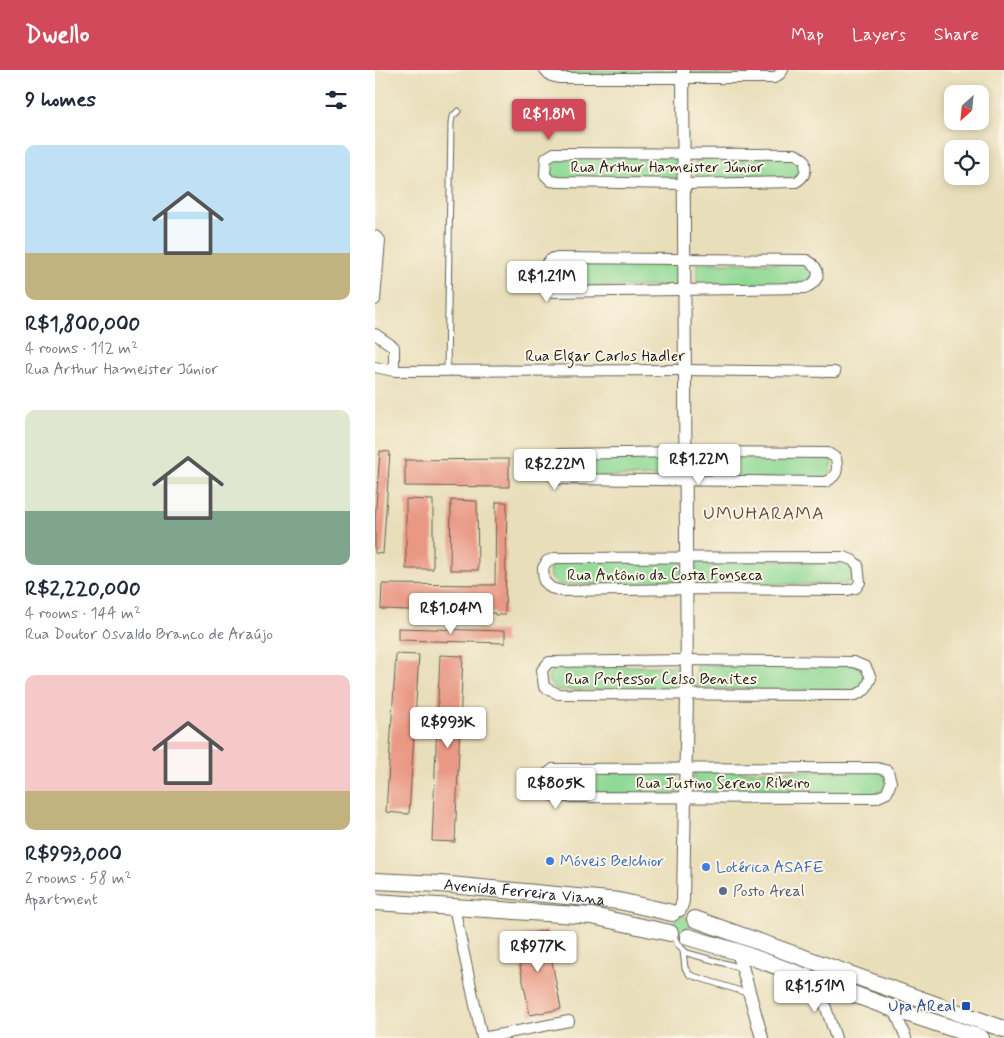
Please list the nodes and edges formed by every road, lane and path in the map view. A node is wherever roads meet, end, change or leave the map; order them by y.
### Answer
1 (545, 70) edge
2 (783, 70) edge
3 (683, 74) edge
4 (458, 111) dead end
5 (684, 153) junction
6 (684, 184) junction
7 (375, 236) edge
8 (684, 259) junction
9 (685, 290) junction
10 (375, 300) edge
11 (375, 335) edge
12 (375, 367) edge
13 (685, 370) junction
14 (394, 371) junction
15 (447, 371) junction
16 (835, 372) dead end
17 (685, 452) junction
18 (685, 481) junction
19 (686, 558) junction
20 (686, 588) junction
21 (686, 660) junction
22 (687, 694) junction
23 (686, 768) junction
24 (684, 797) junction
25 (375, 881) edge
26 (375, 902) edge
27 (454, 907) junction
28 (684, 911) junction
29 (679, 940) junction
30 (735, 951) junction
31 (716, 960) junction
32 (743, 968) junction
33 (817, 981) junction
34 (750, 994) junction
35 (894, 1009) junction
36 (569, 1021) dead end
37 (1004, 1030) edge
38 (482, 1038) edge
39 (761, 1038) edge
40 (836, 1038) edge
41 (907, 1038) edge
42 (981, 1038) edge

1 - 3 street
2 - 3 street
3 - 5 street
4 - 15 lane
5 - 6 street
5 - 6 street, Rua Arthur Hameister Júnior
5 - 6 street, Rua Arthur Hameister Júnior
6 - 8 street
7 - 10 street
8 - 9 street
8 - 9 street
8 - 9 street
9 - 13 street
11 - 14 street
12 - 14 street, Rua Elgar Carlos Hadler
13 - 15 street, Rua Elgar Carlos Hadler
13 - 16 street, Rua Elgar Carlos Hadler
13 - 17 street
14 - 15 street, Rua Elgar Carlos Hadler
17 - 18 street
17 - 18 street
17 - 18 street
18 - 19 street
19 - 20 street
19 - 20 street, Rua Antônio da Costa Fonseca
19 - 20 street, Rua Antônio da Costa Fonseca
20 - 21 street
21 - 22 street
21 - 22 street, Rua Professor Celso Benites
21 - 22 street, Rua Professor Celso Benites
22 - 23 street
23 - 24 street
23 - 24 street, Rua Justino Sereno Ribeiro
23 - 24 street, Rua Justino Sereno Ribeiro
24 - 28 street
25 - 28 main road, Avenida Ferreira Viana
26 - 27 main road, Avenida Ferreira Viana
27 - 29 main road, Avenida Ferreira Viana
27 - 38 street
28 - 29 main road
28 - 29 main road
28 - 37 main road, Avenida Ferreira Viana
29 - 30 main road, Avenida Ferreira Viana
29 - 31 lane
29 - 34 lane
30 - 31 lane
30 - 32 street
30 - 33 main road, Avenida Ferreira Viana
31 - 32 lane
32 - 34 street
33 - 35 main road, Avenida Ferreira Viana
33 - 40 street
34 - 39 street
35 - 41 street
35 - 42 main road, Avenida Ferreira Viana
36 - 38 street

